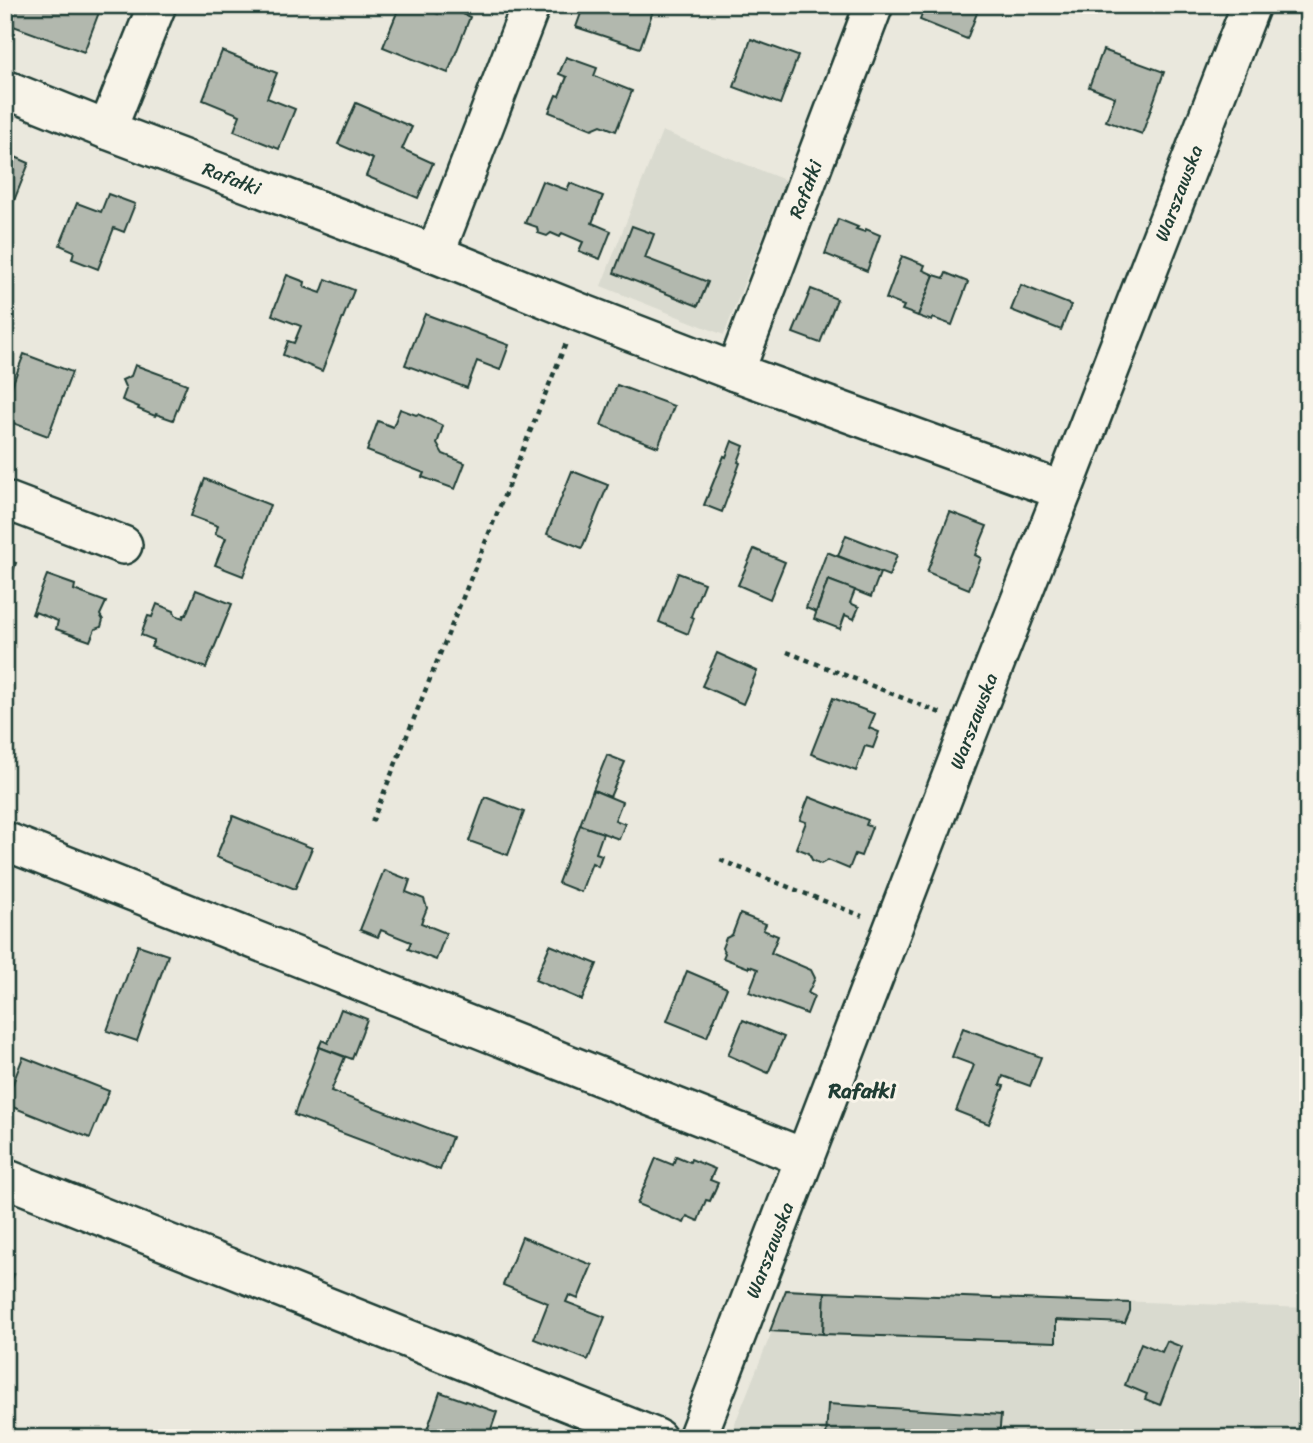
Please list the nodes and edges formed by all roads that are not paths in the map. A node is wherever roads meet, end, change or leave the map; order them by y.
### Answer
1 (156, 5) edge
2 (531, 5) edge
3 (874, 5) edge
4 (1251, 5) edge
5 (5, 89) edge
6 (107, 131) junction
7 (435, 254) junction
8 (736, 372) junction
9 (1063, 491) junction
10 (5, 500) edge
11 (123, 545) dead end
12 (5, 841) edge
13 (805, 1158) junction
14 (5, 1178) edge
15 (657, 1438) edge
16 (697, 1438) edge

1 - 6 street
2 - 7 street
3 - 8 street, Rafałki
4 - 9 street, Warszawska
5 - 6 street, Rafałki
6 - 7 street, Rafałki
7 - 8 street, Rafałki
8 - 9 street, Rafałki
9 - 13 street, Warszawska
10 - 11 street
12 - 13 street
13 - 16 street, Warszawska
14 - 15 street

